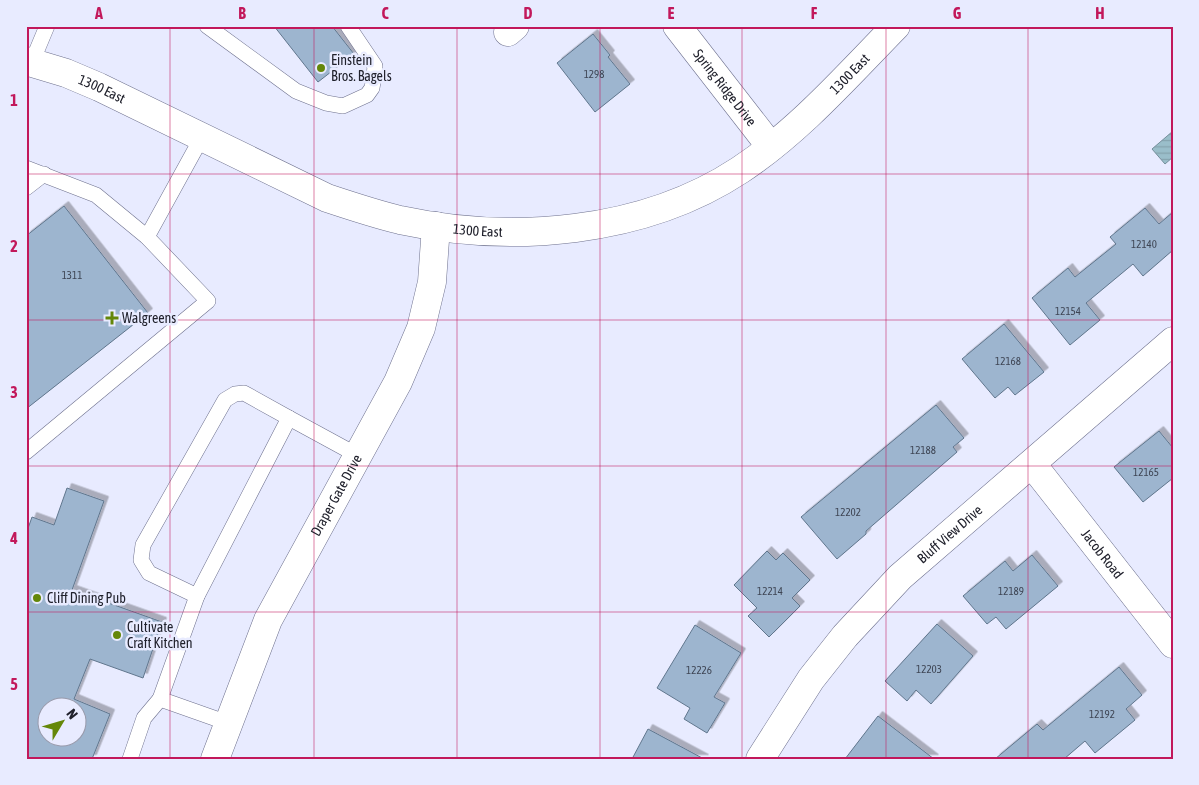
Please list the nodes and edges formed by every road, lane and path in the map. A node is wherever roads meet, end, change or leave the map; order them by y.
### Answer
1 (47, 26) edge
2 (207, 26) edge
3 (348, 26) edge
4 (677, 26) edge
5 (896, 26) edge
6 (29, 62) edge
7 (202, 137) junction
8 (771, 147) junction
9 (33, 170) edge
10 (26, 188) edge
11 (436, 226) junction
12 (147, 237) junction
13 (1173, 340) edge
14 (289, 418) junction
15 (26, 452) edge
16 (358, 455) junction
17 (1032, 464) junction
18 (197, 596) junction
19 (1173, 644) edge
20 (160, 699) junction
21 (228, 723) junction
22 (130, 759) edge
23 (215, 759) edge
24 (760, 759) edge

1 - 6 lane
2 - 3 lane
4 - 8 street, Spring Ridge Drive
5 - 8 street, 1300 East
6 - 7 street, 1300 East
7 - 11 street, 1300 East
7 - 12 lane
8 - 11 street, 1300 East
9 - 10 lane
9 - 12 lane
11 - 16 street, Draper Gate Drive
12 - 15 lane
13 - 17 street, Bluff View Drive
14 - 16 lane
14 - 18 lane
14 - 18 lane
16 - 21 street, Draper Gate Drive
17 - 19 street, Jacob Road
17 - 24 street, Bluff View Drive
18 - 20 lane
20 - 21 lane
20 - 22 lane
21 - 23 street, Draper Gate Drive

